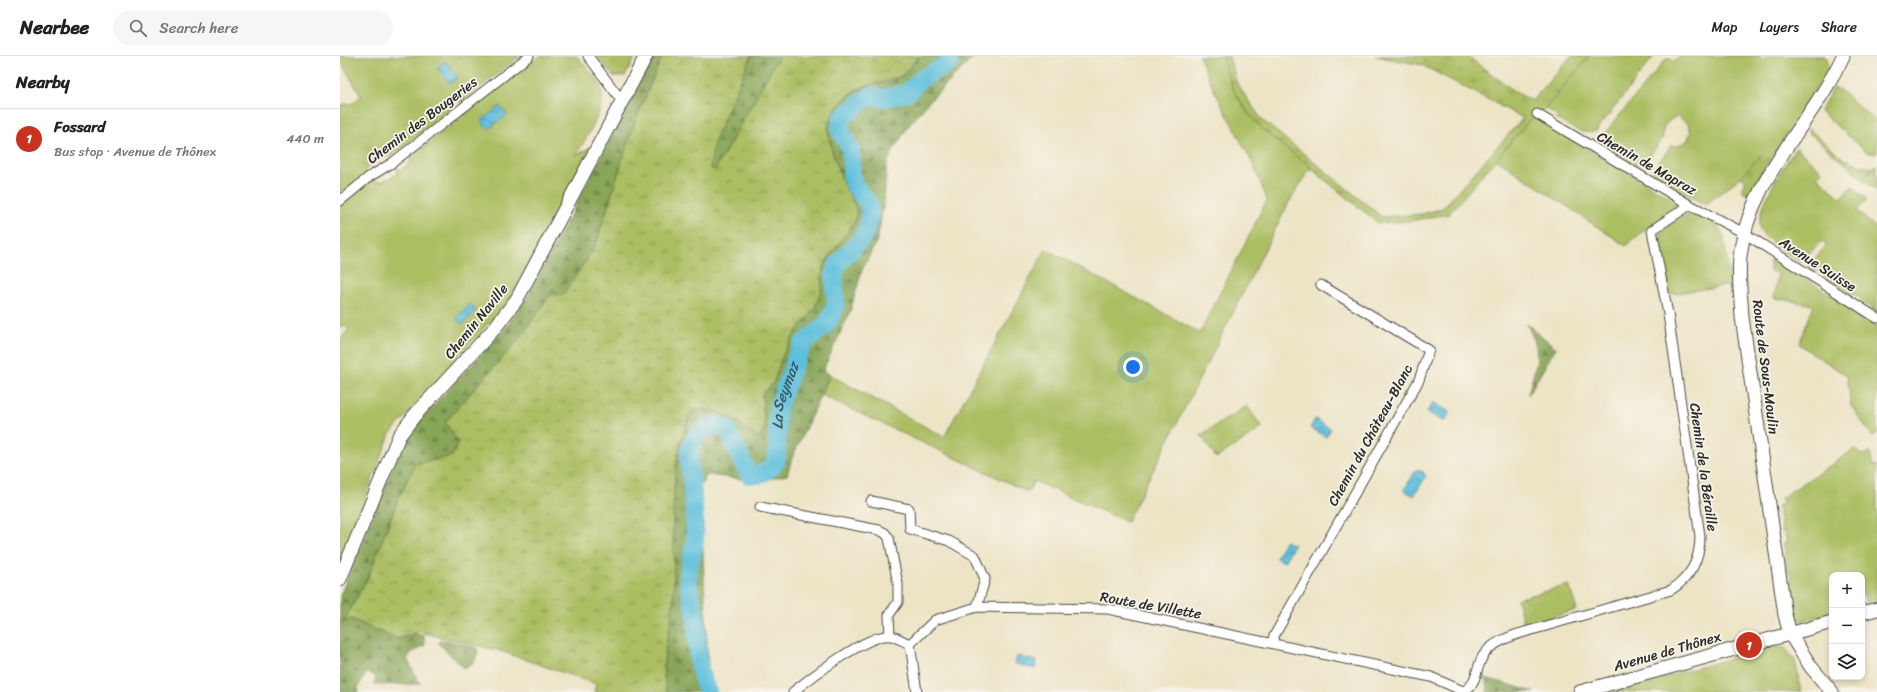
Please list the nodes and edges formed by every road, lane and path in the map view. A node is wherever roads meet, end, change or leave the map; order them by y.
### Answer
1 (529, 56) edge
2 (588, 56) edge
3 (646, 56) edge
4 (1843, 56) edge
5 (622, 101) junction
6 (1537, 114) dead end
7 (340, 201) edge
8 (1690, 205) junction
9 (1744, 233) junction
10 (1321, 285) dead end
11 (1877, 318) edge
12 (872, 501) dead end
13 (760, 507) dead end
14 (340, 579) edge
15 (977, 607) junction
16 (1877, 609) edge
17 (1865, 612) edge
18 (1829, 623) edge
19 (1790, 634) junction
20 (890, 636) junction
21 (1499, 642) joint
22 (1272, 643) junction
23 (910, 644) junction
24 (793, 692) edge
25 (917, 692) edge
26 (1580, 692) edge
27 (1832, 692) edge

1 - 7 street, Chemin des Bougeries
2 - 5 street
3 - 5 main road, Chemin Naville
4 - 9 main road, Route de Sous-Moulin
5 - 14 main road, Chemin Naville
6 - 8 street, Chemin de Mapraz
8 - 9 street, Chemin de Mapraz
8 - 21 street, Chemin de la Béraille
9 - 11 street, Avenue Suisse
9 - 19 main road, Route de Sous-Moulin
10 - 22 street, Chemin du Château-Blanc
12 - 15 street
13 - 20 street
15 - 22 street, Route de Villette
15 - 23 street, Route de Villette
16 - 17 main road
18 - 19 main road, Avenue de Thônex
19 - 26 main road, Avenue de Thônex
19 - 27 main road, Route de Sous-Moulin
20 - 23 street
20 - 24 street
21 - 22 street, Route de Villette
23 - 25 street

